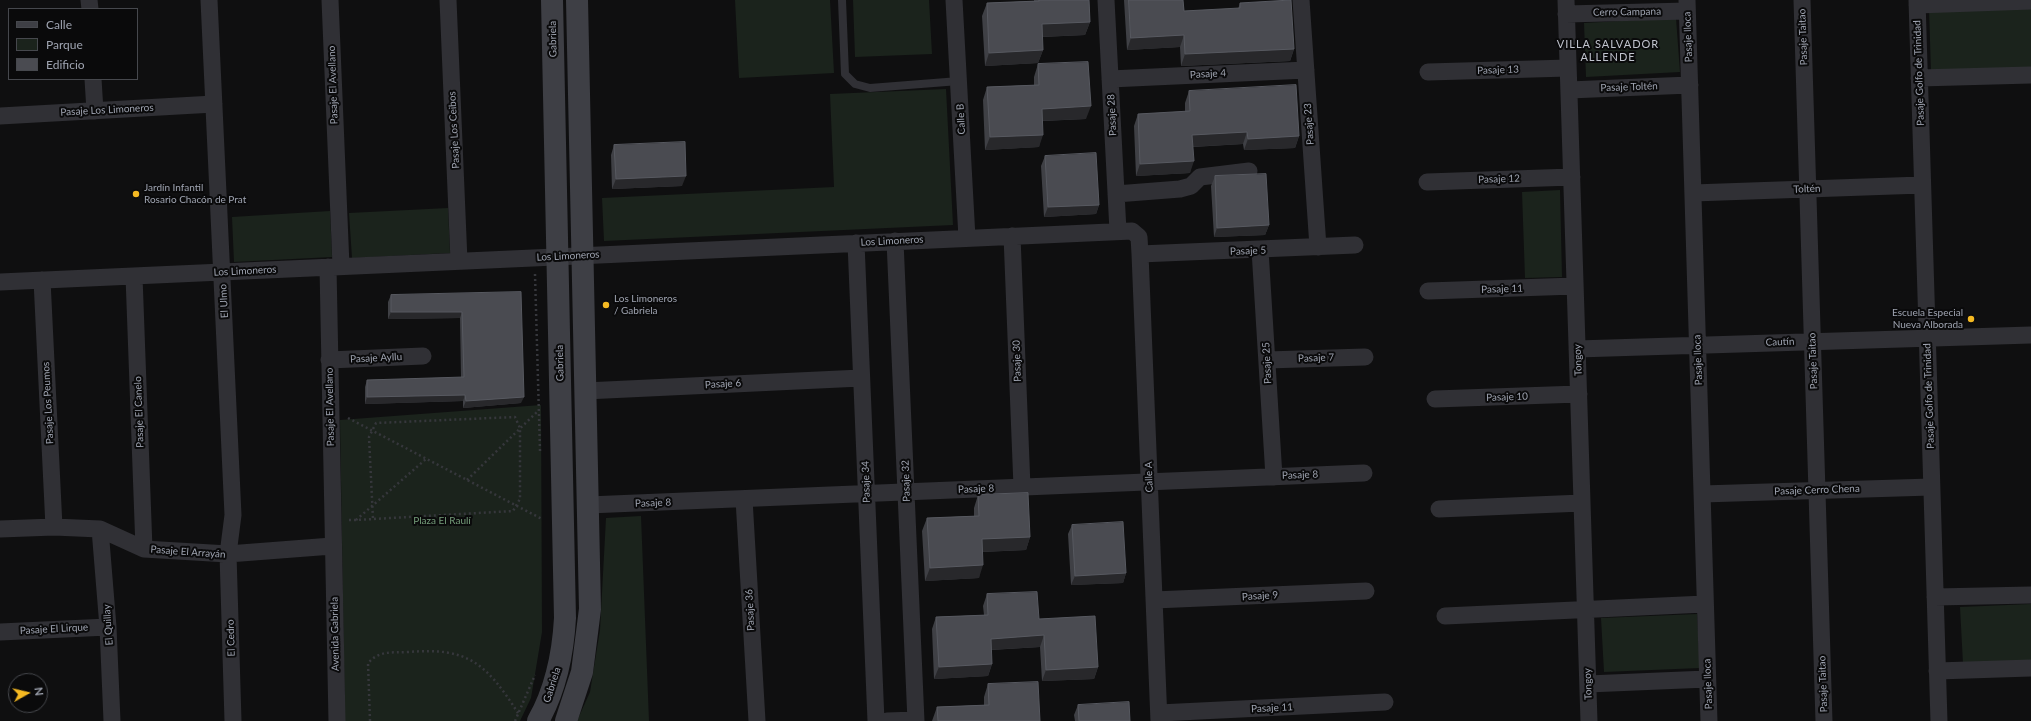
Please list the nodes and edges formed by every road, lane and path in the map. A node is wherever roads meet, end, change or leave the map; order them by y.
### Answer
1 (209, 0) edge
2 (330, 0) edge
3 (448, 0) edge
4 (552, 0) edge
5 (577, 0) edge
6 (842, 0) edge
7 (954, 0) edge
8 (1106, 0) edge
9 (1301, 0) edge
10 (1802, 0) edge
11 (2031, 1) edge
12 (1917, 2) edge
13 (1687, 5) edge
14 (1566, 7) edge
15 (1568, 68) junction
16 (1306, 70) junction
17 (1428, 72) dead end
18 (2031, 75) edge
19 (1919, 78) junction
20 (1110, 79) junction
21 (93, 80) edge
22 (959, 81) junction
23 (1690, 85) junction
24 (1569, 90) junction
25 (214, 104) junction
26 (95, 111) junction
27 (0, 116) edge
28 (1249, 171) dead end
29 (1572, 177) junction
30 (1427, 182) dead end
31 (1922, 185) junction
32 (1807, 189) junction
33 (1693, 193) junction
34 (1116, 194) junction
35 (1118, 231) junction
36 (1136, 234) joint
37 (1012, 236) junction
38 (966, 238) junction
39 (895, 241) junction
40 (856, 243) junction
41 (1356, 245) dead end
42 (1318, 247) junction
43 (1260, 250) junction
44 (1140, 254) junction
45 (582, 255) junction
46 (558, 256) junction
47 (535, 258) junction
48 (459, 261) junction
49 (334, 267) junction
50 (222, 272) junction
51 (134, 276) junction
52 (42, 280) junction
53 (0, 282) edge
54 (1575, 286) junction
55 (1428, 291) dead end
56 (2031, 335) edge
57 (1927, 338) junction
58 (1812, 342) junction
59 (1697, 345) junction
60 (1578, 349) junction
61 (423, 356) dead end
62 (1366, 357) dead end
63 (329, 360) junction
64 (1267, 360) junction
65 (861, 378) junction
66 (585, 391) junction
67 (1579, 394) junction
68 (1435, 399) dead end
69 (539, 410) junction
70 (346, 424) dead end
71 (520, 428) junction
72 (372, 430) junction
73 (540, 457) dead end
74 (426, 458) junction
75 (1364, 473) dead end
76 (1274, 477) junction
77 (468, 480) junction
78 (1149, 482) junction
79 (1022, 487) junction
80 (1931, 487) junction
81 (1817, 490) junction
82 (906, 492) junction
83 (866, 494) junction
84 (1702, 494) junction
85 (744, 499) junction
86 (1582, 503) junction
87 (588, 505) junction
88 (372, 506) junction
89 (516, 506) junction
90 (1439, 508) dead end
91 (542, 512) dead end
92 (349, 513) dead end
93 (373, 519) junction
94 (356, 520) junction
95 (54, 527) junction
96 (0, 529) edge
97 (100, 529) junction
98 (332, 546) junction
99 (144, 549) junction
100 (228, 554) junction
101 (1366, 591) dead end
102 (2031, 595) edge
103 (1935, 597) junction
104 (1154, 600) junction
105 (1705, 604) junction
106 (1586, 610) junction
107 (1445, 616) dead end
108 (108, 627) junction
109 (0, 632) edge
110 (2031, 668) edge
111 (1937, 671) junction
112 (536, 672) dead end
113 (1707, 679) junction
114 (1588, 684) junction
115 (1385, 702) dead end
116 (519, 713) junction
117 (1285, 714) edge
118 (1159, 717) edge
119 (530, 719) edge
120 (916, 720) edge
121 (112, 721) edge
122 (233, 721) edge
123 (337, 721) edge
124 (370, 721) edge
125 (515, 721) edge
126 (566, 721) edge
127 (757, 721) edge
128 (876, 721) edge
129 (887, 721) edge
130 (1582, 721) edge
131 (1589, 721) edge
132 (1709, 721) edge
133 (1824, 721) edge
134 (1939, 721) edge

1 - 25 street, El Ulmo
2 - 49 street, Pasaje El Avellano
3 - 48 street, Pasaje Los Ceibos
4 - 46 street, Gabriela
5 - 45 street
6 - 22 lane
7 - 22 street, Calle B
8 - 20 street, Pasaje 28
9 - 16 street, Pasaje 23
10 - 32 street, Pasaje Taitao
11 - 12 street
12 - 19 street, Pasaje Golfo de Trinidad
13 - 14 street, Cerro Campana
13 - 23 street, Pasaje Iloca
14 - 15 street, Tongoy
15 - 17 street, Pasaje 13
15 - 24 street, Tongoy
16 - 20 street, Pasaje 4
16 - 42 street, Pasaje 23
18 - 19 street
19 - 31 street, Pasaje Golfo de Trinidad
20 - 34 street, Pasaje 28
21 - 26 street
22 - 38 street, Calle B
23 - 24 street, Pasaje Toltén
23 - 33 street, Pasaje Iloca
24 - 29 street, Tongoy
25 - 26 street, Pasaje Los Limoneros
25 - 50 street, El Ulmo
26 - 27 street, Pasaje Los Limoneros
28 - 34 street
29 - 30 street, Pasaje 12
29 - 54 street, Tongoy
31 - 32 street, Toltén
31 - 57 street, Pasaje Golfo de Trinidad
32 - 33 street, Toltén
32 - 58 street, Pasaje Taitao
33 - 59 street, Pasaje Iloca
34 - 35 street, Pasaje 28
35 - 36 street, Los Limoneros
35 - 37 street, Los Limoneros
36 - 44 street, Calle A
37 - 38 street, Los Limoneros
37 - 79 street, Pasaje 30
38 - 39 street, Los Limoneros
39 - 40 street, Los Limoneros
39 - 82 street, Pasaje 32
40 - 45 street, Los Limoneros
40 - 65 street, Pasaje 34
41 - 42 street, Pasaje 5
42 - 43 street, Pasaje 5
43 - 44 street, Pasaje 5
43 - 64 street, Pasaje 25
44 - 78 street, Calle A
45 - 46 street, Los Limoneros
45 - 66 street
46 - 47 street, Los Limoneros
46 - 119 street, Gabriela
47 - 48 street, Los Limoneros
47 - 69 path
48 - 49 street, Los Limoneros
49 - 50 street, Los Limoneros
49 - 63 street, Pasaje El Avellano
50 - 51 street, Los Limoneros
50 - 100 street, El Ulmo
51 - 52 street, Los Limoneros
51 - 99 street, Pasaje El Canelo
52 - 53 street, Los Limoneros
52 - 95 street, Pasaje Los Peumos
54 - 55 street, Pasaje 11
54 - 60 street, Tongoy
56 - 57 street, Cautín
57 - 58 street, Cautín
57 - 80 street, Pasaje Golfo de Trinidad
58 - 59 street, Cautín
58 - 81 street, Pasaje Taitao
59 - 60 street, Cautín
59 - 84 street, Pasaje Iloca
60 - 67 street, Tongoy
61 - 63 street, Pasaje Ayllu
62 - 64 street, Pasaje 7
63 - 98 street, Pasaje El Avellano
64 - 76 street, Pasaje 25
65 - 66 street, Pasaje 6
65 - 83 street, Pasaje 34
66 - 87 street
67 - 68 street, Pasaje 10
67 - 86 street, Tongoy
69 - 71 path
69 - 73 path
70 - 72 path
71 - 72 path
71 - 77 path
71 - 89 path
72 - 74 path
72 - 88 path
74 - 77 path
74 - 88 path
75 - 76 street, Pasaje 8
76 - 78 street, Pasaje 8
77 - 89 path
78 - 79 street, Pasaje 8
78 - 104 street, Calle A
79 - 82 street, Pasaje 8
80 - 81 street, Pasaje Cerro Chena
80 - 103 street, Pasaje Golfo de Trinidad
81 - 84 street, Pasaje Cerro Chena
81 - 133 street, Pasaje Taitao
82 - 83 street, Pasaje 8
82 - 120 street, Pasaje 32
83 - 85 street, Pasaje 8
83 - 128 street, Pasaje 34
84 - 105 street, Pasaje Iloca
85 - 87 street, Pasaje 8
85 - 127 street, Pasaje 36
86 - 90 street
86 - 106 street, Tongoy
87 - 126 street
88 - 93 path
88 - 94 path
89 - 91 path
89 - 93 path
92 - 94 path
93 - 94 path
95 - 96 street, Pasaje El Arrayán
95 - 97 street, Pasaje El Arrayán
97 - 99 street, Pasaje El Arrayán
97 - 108 street, El Quillay
98 - 100 street, Pasaje El Arrayán
98 - 123 street, Avenida Gabriela
99 - 100 street, Pasaje El Arrayán
100 - 122 street, El Cedro
101 - 104 street, Pasaje 9
102 - 103 street
103 - 111 street, Pasaje Golfo de Trinidad
104 - 118 street, Calle A
105 - 106 street
105 - 113 street, Pasaje Iloca
106 - 107 street
106 - 114 street, Tongoy
108 - 109 street, Pasaje El Lirque
108 - 121 street, El Quillay
110 - 111 street
111 - 134 street, Pasaje Golfo de Trinidad
112 - 116 path
113 - 114 street
113 - 132 street, Pasaje Iloca
114 - 131 street, Tongoy
115 - 117 street, Pasaje 11
116 - 119 path
116 - 124 path
116 - 125 path
117 - 118 street, Pasaje 11
120 - 129 street
130 - 131 street

